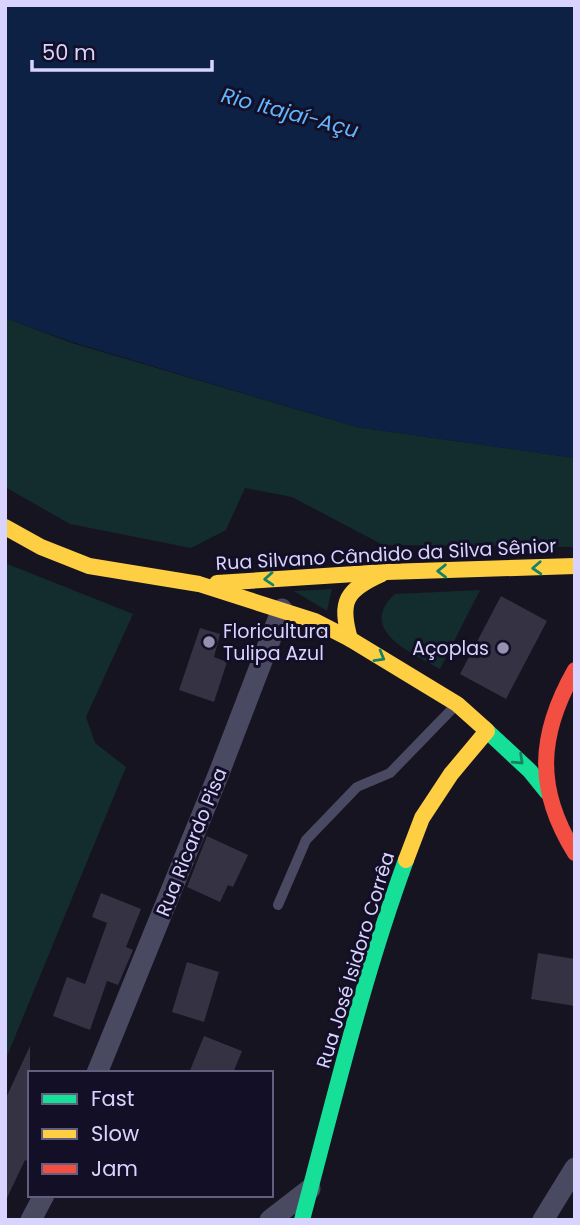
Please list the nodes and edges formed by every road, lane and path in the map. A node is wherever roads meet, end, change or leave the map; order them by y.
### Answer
1 (5, 527) edge
2 (575, 566) edge
3 (386, 572) junction
4 (199, 584) junction
5 (282, 610) junction
6 (350, 639) junction
7 (575, 670) edge
8 (457, 704) junction
9 (487, 731) junction
10 (547, 792) junction
11 (575, 853) edge
12 (278, 905) dead end
13 (98, 1071) edge
14 (575, 1168) edge
15 (310, 1189) junction
16 (43, 1197) edge
17 (543, 1217) edge
18 (31, 1220) edge
19 (270, 1220) edge
20 (302, 1220) edge

1 - 4 main road, Rua Silvano Cândido da Silva Sênior
2 -> 3 main road, Rua Silvano Cândido da Silva Sênior
3 -> 4 main road, Rua Silvano Cândido da Silva Sênior
3 - 6 main road
4 - 5 main road, Rua Silvano Cândido da Silva Sênior
5 - 6 main road, Rua Silvano Cândido da Silva Sênior
5 - 13 street, Rua Ricardo Pisa
6 -> 8 main road, Rua Silvano Cândido da Silva Sênior
7 - 10 main road
8 - 9 main road, Rua Silvano Cândido da Silva Sênior
8 - 12 lane
9 -> 10 main road, Rua Silvano Cândido da Silva Sênior
9 - 15 main road, Rua José Isidoro Corrêa
10 - 11 main road
14 - 17 street
15 - 19 street
15 - 20 main road, Rua José Isidoro Corrêa
16 - 18 street

